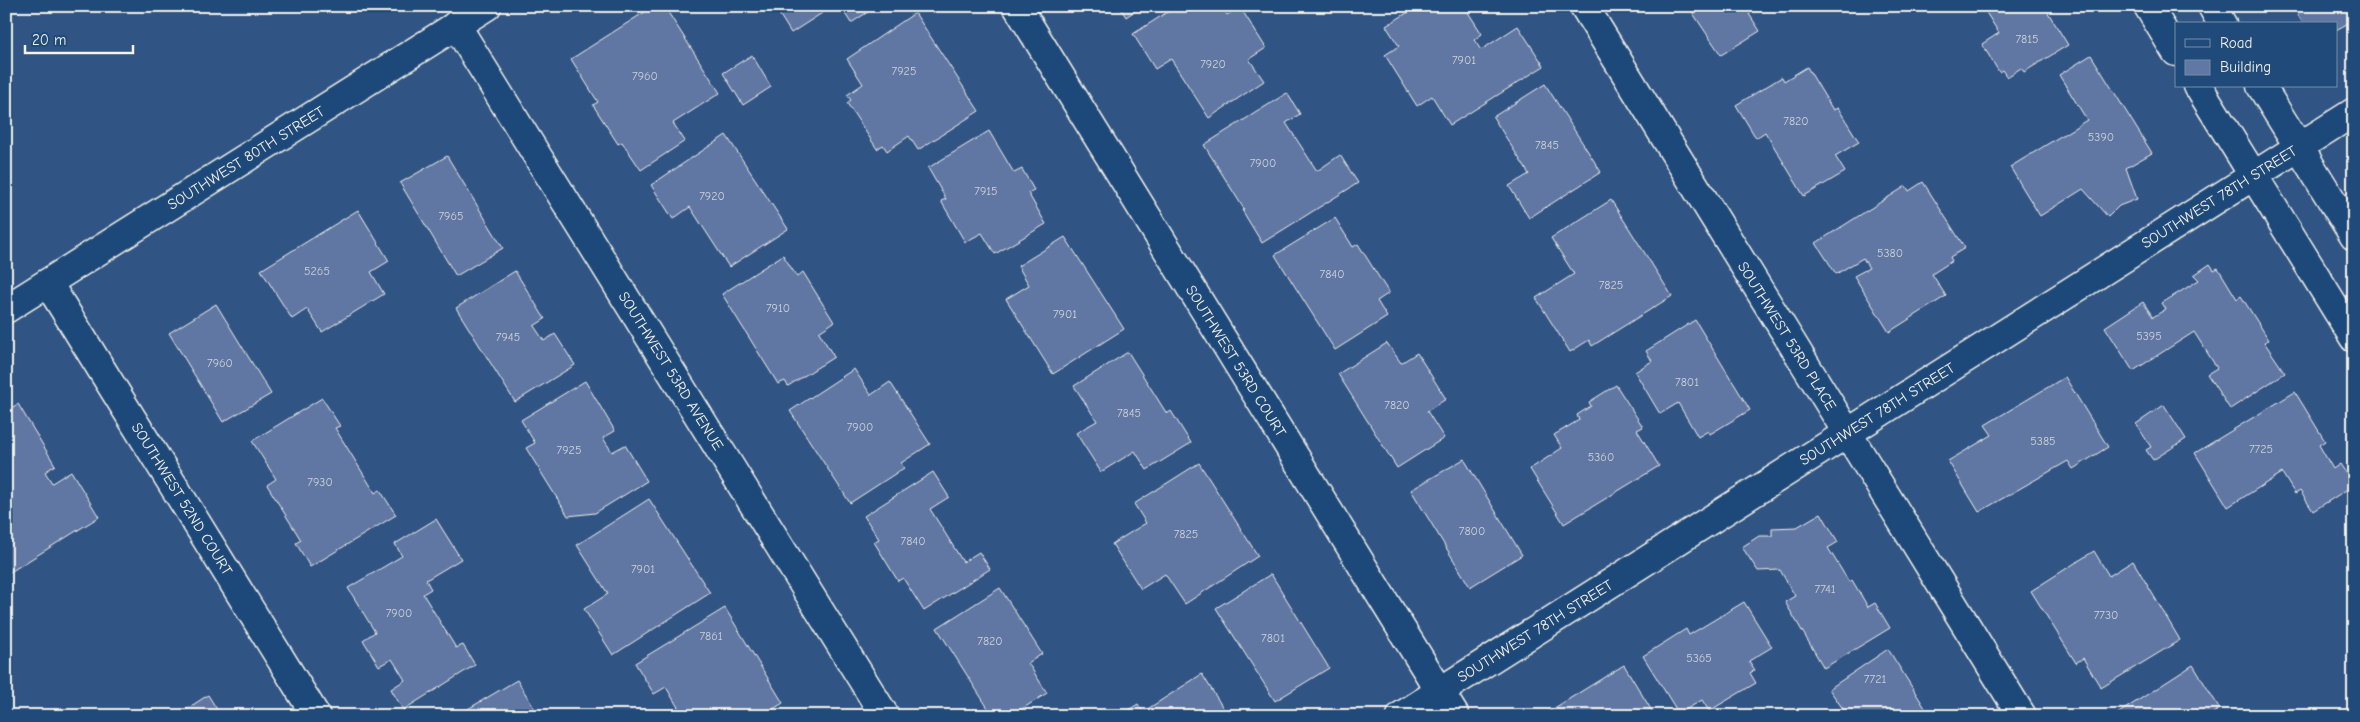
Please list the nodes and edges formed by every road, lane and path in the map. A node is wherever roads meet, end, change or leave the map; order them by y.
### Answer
1 (487, 6) edge
2 (1017, 6) edge
3 (1584, 6) edge
4 (2148, 6) edge
5 (2212, 6) edge
6 (2221, 22) edge
7 (456, 25) junction
8 (2175, 50) edge
9 (2199, 88) edge
10 (2262, 88) edge
11 (2354, 112) edge
12 (2299, 147) junction
13 (2253, 176) junction
14 (2354, 236) edge
15 (48, 283) junction
16 (6, 309) edge
17 (2354, 338) edge
18 (1847, 434) junction
19 (1440, 691) junction
20 (316, 716) edge
21 (885, 716) edge
22 (1401, 716) edge
23 (1455, 716) edge
24 (2022, 716) edge

1 - 7 street, SOUTHWEST 80TH STREET
2 - 19 street, SOUTHWEST 53RD COURT
3 - 18 street, SOUTHWEST 53RD PLACE
4 - 8 street
5 - 6 street
7 - 15 street, SOUTHWEST 80TH STREET
7 - 21 street, SOUTHWEST 53RD AVENUE
9 - 13 street
10 - 12 street
11 - 12 street, SOUTHWEST 78TH STREET
12 - 13 street, SOUTHWEST 78TH STREET
12 - 14 street
13 - 17 street
13 - 18 street, SOUTHWEST 78TH STREET
15 - 16 street, SOUTHWEST 80TH STREET
15 - 20 street, SOUTHWEST 52ND COURT
18 - 19 street, SOUTHWEST 78TH STREET
18 - 24 street, SOUTHWEST 53RD PLACE
19 - 22 street, SOUTHWEST 78TH STREET
19 - 23 street, SOUTHWEST 53RD COURT

